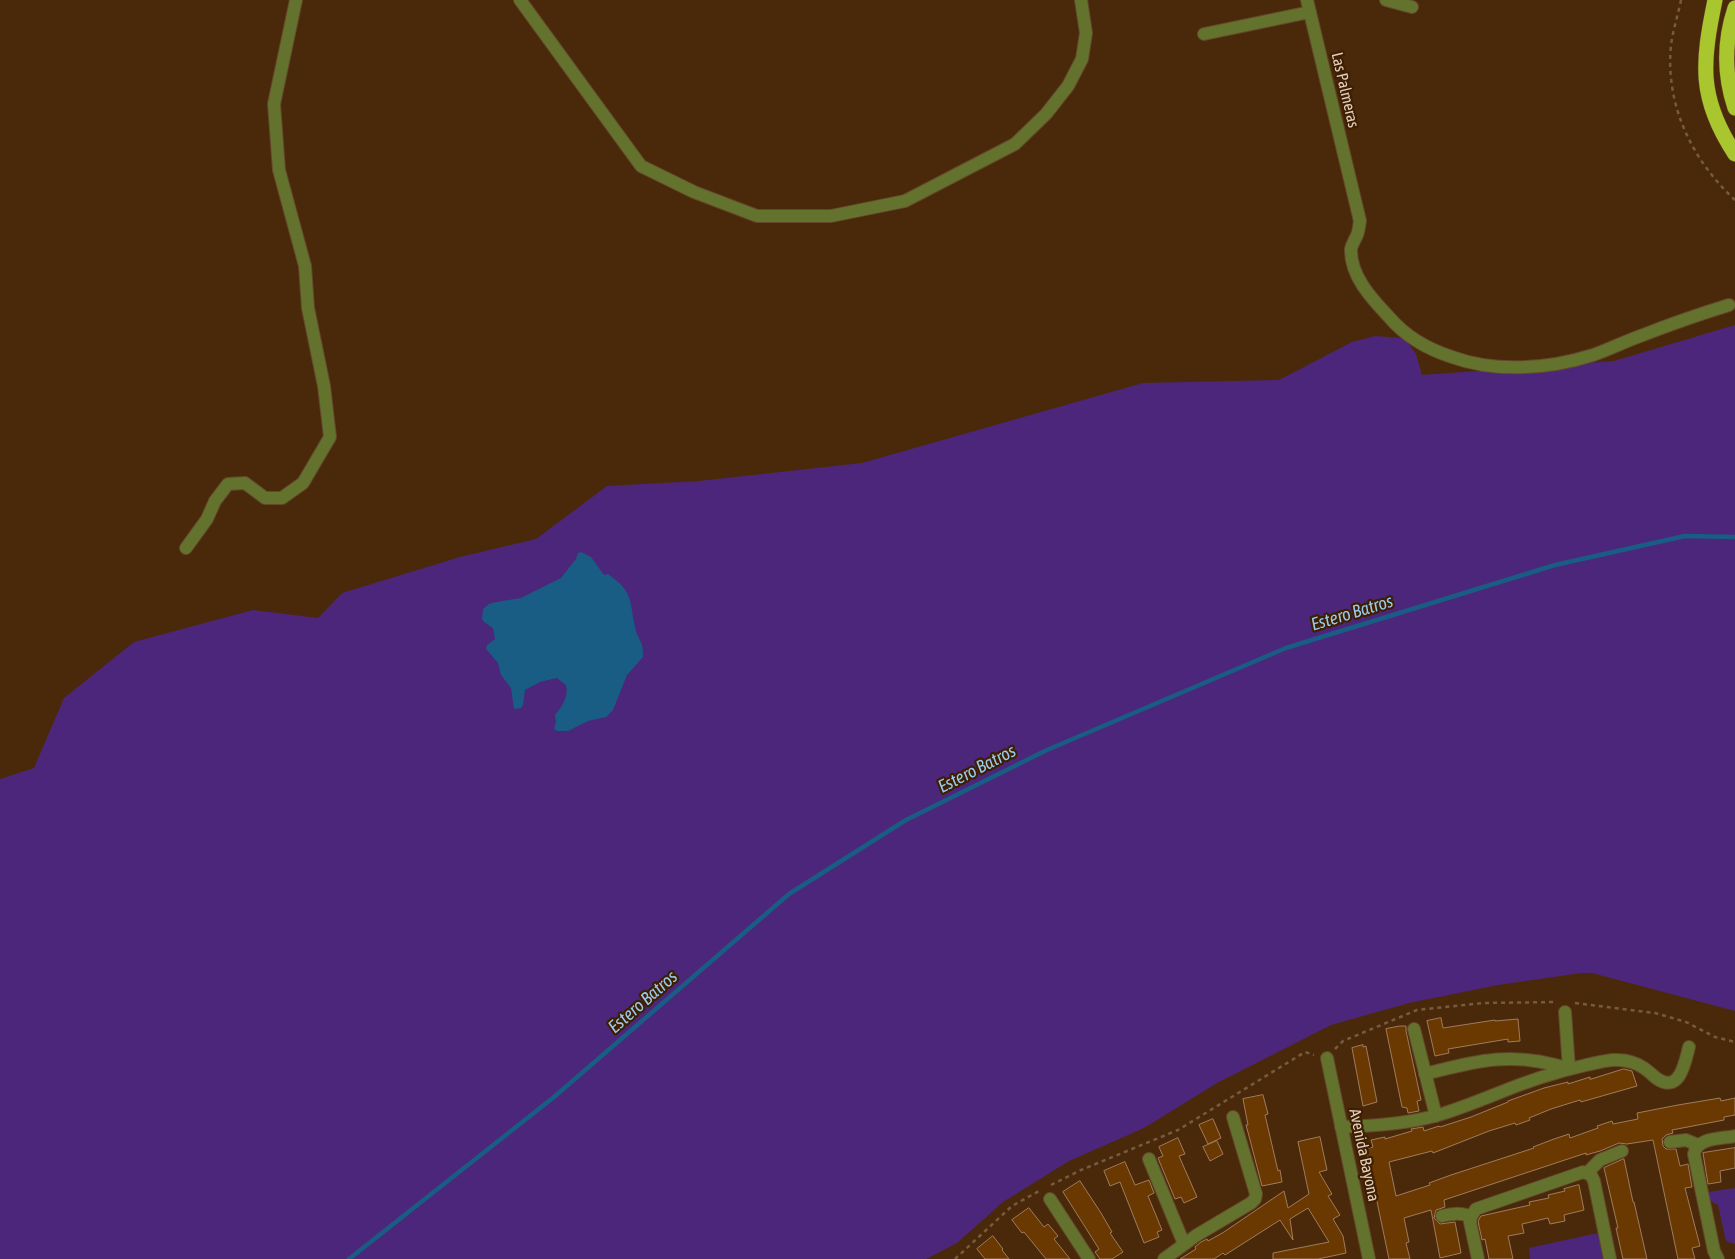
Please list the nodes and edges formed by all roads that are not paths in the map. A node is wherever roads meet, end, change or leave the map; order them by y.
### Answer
1 (296, 0) edge
2 (520, 0) edge
3 (1081, 0) edge
4 (1386, 0) edge
5 (1715, 0) edge
6 (1735, 0) edge
7 (1308, 6) edge
8 (1412, 7) dead end
9 (1735, 8) edge
10 (1730, 24) junction
11 (1204, 34) dead end
12 (1735, 108) edge
13 (1735, 154) edge
14 (1728, 305) dead end
15 (186, 548) dead end
16 (1565, 1007) road end
17 (1414, 1029) dead end
18 (1689, 1047) dead end
19 (1327, 1058) road end
20 (1569, 1069) junction
21 (1425, 1074) junction
22 (1436, 1116) junction
23 (1233, 1117) dead end
24 (1341, 1127) junction
25 (1735, 1136) edge
26 (1670, 1142) dead end
27 (1698, 1145) junction
28 (1622, 1150) dead end
29 (1149, 1159) dead end
30 (1588, 1173) junction
31 (1049, 1193) road end
32 (1442, 1216) dead end
33 (1471, 1217) junction
34 (1184, 1244) junction
35 (1089, 1259) edge
36 (1164, 1259) edge
37 (1369, 1259) edge
38 (1478, 1259) edge
39 (1610, 1259) edge
40 (1718, 1259) edge

1 - 15 street
2 - 3 street
4 - 8 street
5 - 13 highway
6 - 10 highway
7 - 11 street
7 - 14 street, Las Palmeras
9 - 10 highway
10 - 12 highway
16 - 20 street
17 - 21 street
18 - 20 street
19 - 24 street, Avenida Bayona
20 - 21 street
20 - 22 street
21 - 22 street
22 - 24 street
23 - 34 street
24 - 37 street, Avenida Bayona
25 - 27 street
26 - 27 street
27 - 40 street
28 - 30 street
29 - 34 street
30 - 33 street
30 - 39 street
31 - 35 street
32 - 33 street
33 - 38 street
34 - 36 street

